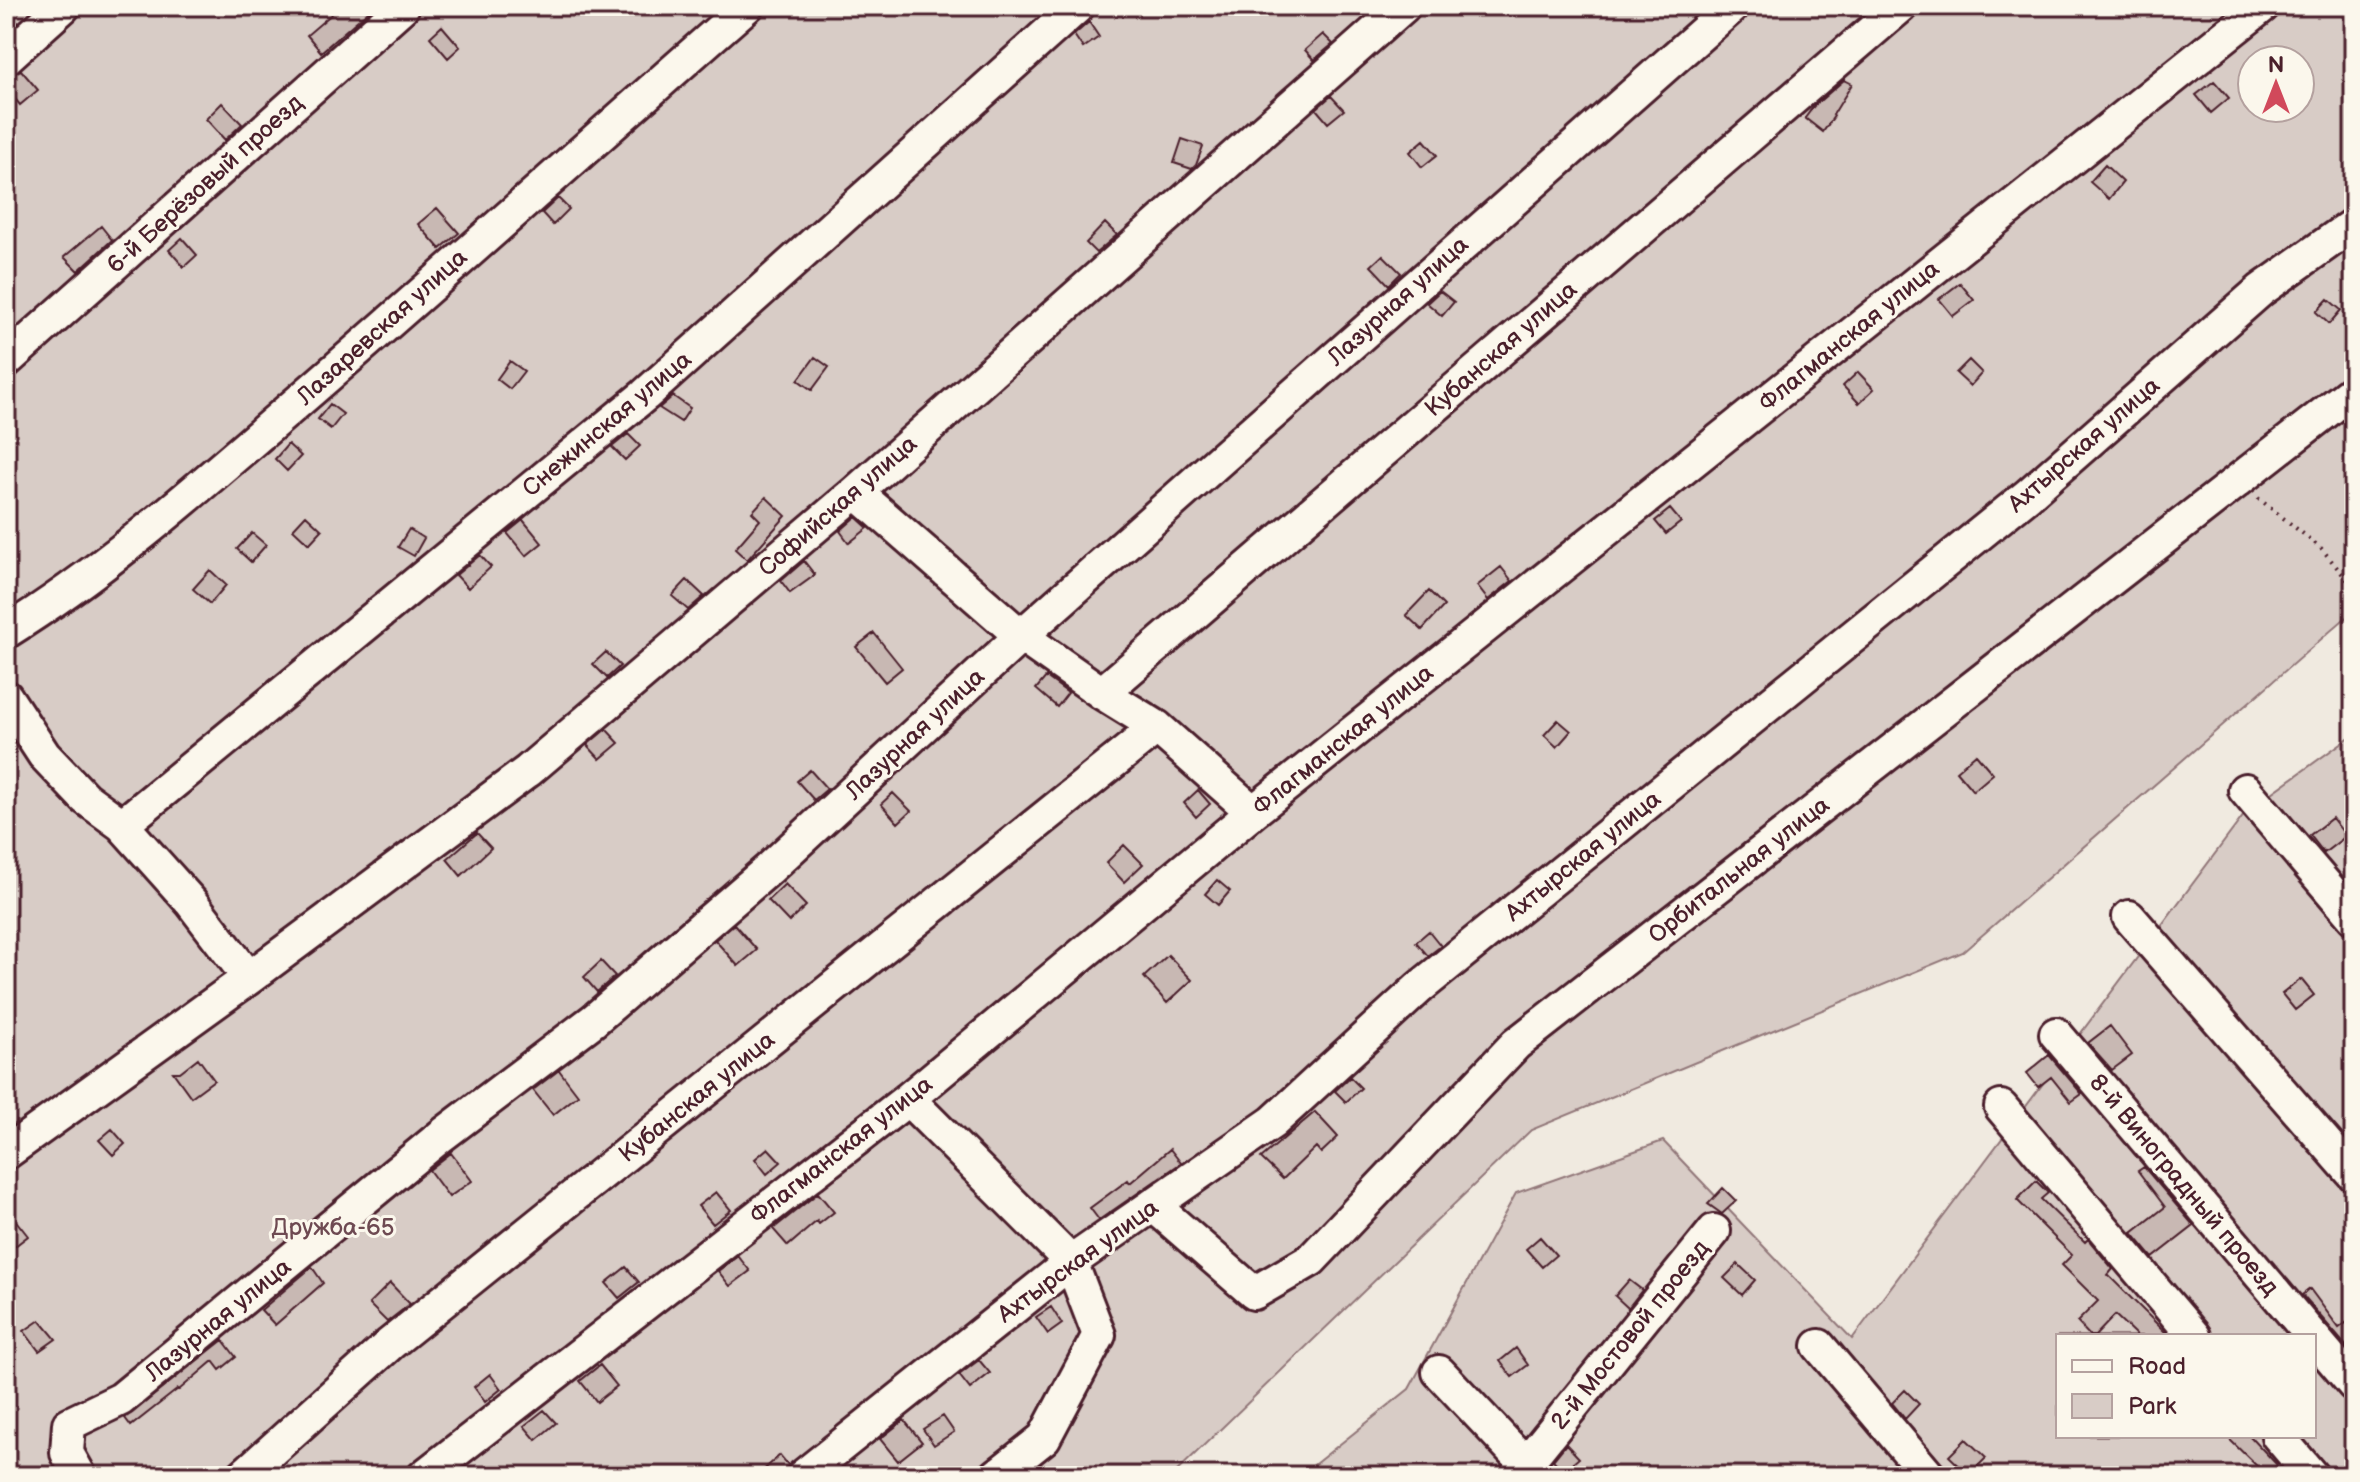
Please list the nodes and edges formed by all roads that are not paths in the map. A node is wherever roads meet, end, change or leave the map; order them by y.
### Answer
1 (64, 6) edge
2 (403, 6) edge
3 (747, 6) edge
4 (1078, 6) edge
5 (1404, 6) edge
6 (1733, 6) edge
7 (1901, 6) edge
8 (2263, 6) edge
9 (6, 58) edge
10 (2354, 224) edge
11 (6, 361) edge
12 (2354, 390) edge
13 (856, 492) junction
14 (6, 632) edge
15 (1021, 636) junction
16 (1102, 693) junction
17 (6, 697) edge
18 (1157, 727) junction
19 (2245, 790) dead end
20 (1253, 812) junction
21 (122, 825) junction
22 (2129, 917) dead end
23 (2354, 918) edge
24 (249, 978) junction
25 (2056, 1034) dead end
26 (908, 1099) junction
27 (2001, 1107) dead end
28 (6, 1153) edge
29 (2354, 1175) edge
30 (1153, 1205) junction
31 (1714, 1231) dead end
32 (1071, 1262) junction
33 (2192, 1334) edge
34 (2310, 1334) edge
35 (2316, 1341) edge
36 (1819, 1346) dead end
37 (1439, 1372) dead end
38 (2354, 1385) edge
39 (2280, 1438) edge
40 (1527, 1472) edge
41 (80, 1476) edge
42 (243, 1476) edge
43 (424, 1476) edge
44 (803, 1476) edge
45 (996, 1476) edge
46 (1929, 1476) edge
47 (2312, 1476) edge

1 - 9 lane
2 - 11 lane, 6-й Берёзовый проезд
3 - 14 lane, Лазаревская улица
4 - 21 lane, Снежинская улица
5 - 13 lane, Софийская улица
6 - 15 lane, Лазурная улица
7 - 16 lane, Кубанская улица
8 - 20 lane, Флагманская улица
10 - 30 lane, Ахтырская улица
12 - 30 lane, Орбитальная улица
13 - 15 lane
13 - 24 lane, Софийская улица
15 - 16 lane
15 - 41 lane, Лазурная улица
16 - 18 lane
17 - 21 lane
18 - 20 lane
18 - 42 lane, Кубанская улица
19 - 23 lane
20 - 26 lane, Флагманская улица
21 - 24 lane
22 - 29 lane
24 - 28 lane, Софийская улица
25 - 34 lane, 8-й Виноградный проезд
26 - 32 lane
26 - 43 lane, Флагманская улица
27 - 33 lane
30 - 32 lane, Ахтырская улица
31 - 40 lane, 2-й Мостовой проезд
32 - 44 lane, Ахтырская улица
32 - 45 lane
35 - 38 lane, 8-й Виноградный проезд
36 - 46 lane
37 - 40 lane
39 - 47 lane

